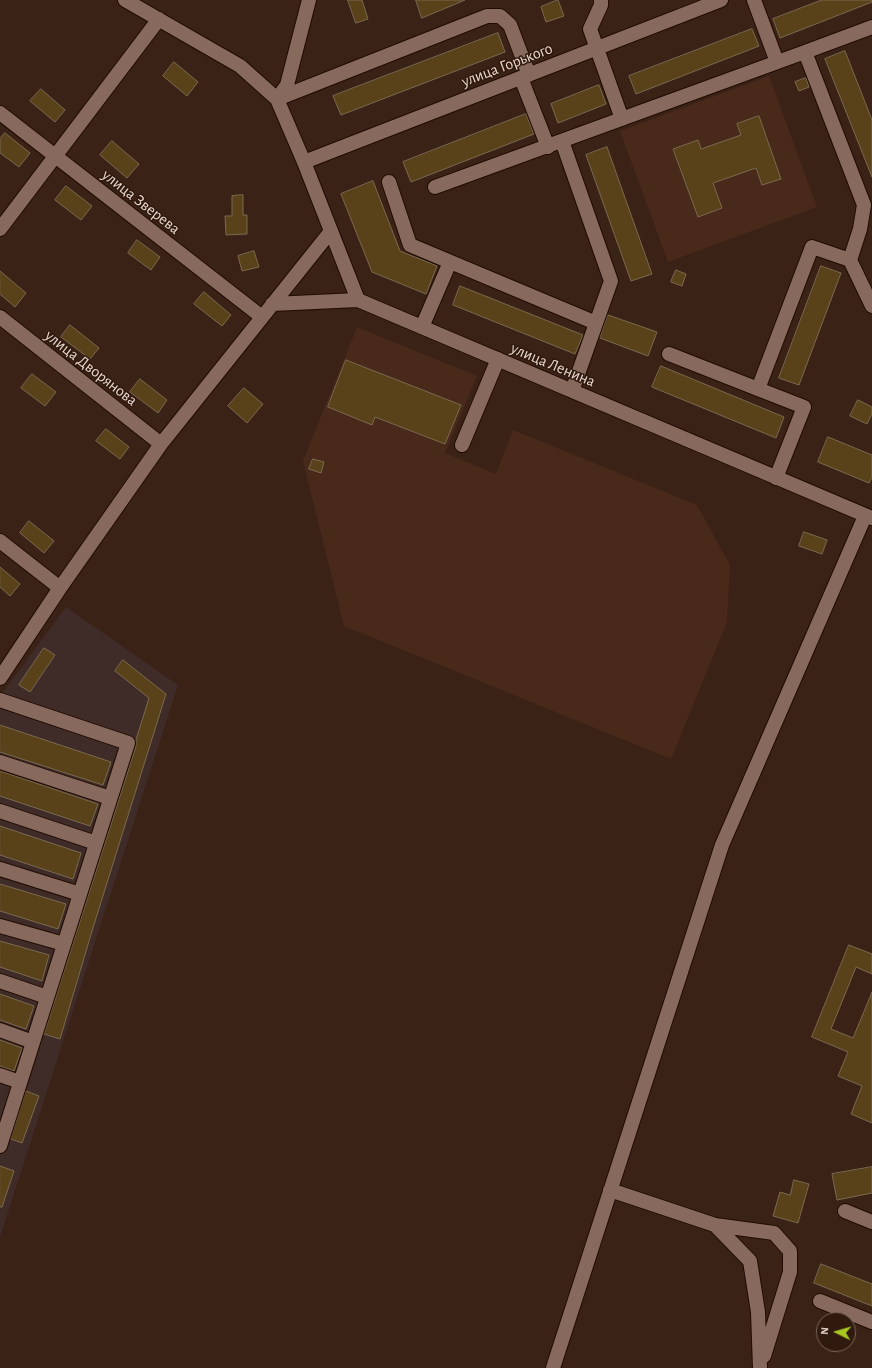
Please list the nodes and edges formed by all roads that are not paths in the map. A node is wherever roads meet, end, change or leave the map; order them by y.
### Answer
1 (125, 0) edge
2 (309, 0) edge
3 (601, 0) edge
4 (722, 0) edge
5 (754, 0) edge
6 (159, 20) junction
7 (872, 27) edge
8 (596, 48) junction
9 (805, 52) junction
10 (777, 62) junction
11 (525, 76) junction
12 (277, 100) junction
13 (0, 112) edge
14 (622, 119) junction
15 (562, 141) junction
16 (548, 147) junction
17 (56, 158) junction
18 (304, 162) junction
19 (389, 182) dead end
20 (435, 187) dead end
21 (0, 228) edge
22 (332, 231) junction
23 (850, 260) junction
24 (450, 262) junction
25 (358, 300) junction
26 (272, 304) junction
27 (872, 306) edge
28 (262, 317) junction
29 (0, 318) edge
30 (596, 323) junction
31 (422, 327) junction
32 (668, 354) dead end
33 (498, 360) junction
34 (758, 389) junction
35 (572, 391) junction
36 (161, 444) junction
37 (462, 446) dead end
38 (776, 478) junction
39 (869, 517) edge
40 (0, 541) edge
41 (60, 588) junction
42 (0, 678) edge
43 (0, 700) edge
44 (0, 762) edge
45 (110, 798) junction
46 (0, 810) edge
47 (96, 843) junction
48 (0, 869) edge
49 (80, 894) junction
50 (0, 926) edge
51 (64, 944) junction
52 (0, 981) edge
53 (47, 997) junction
54 (0, 1030) edge
55 (33, 1042) junction
56 (0, 1075) edge
57 (20, 1082) junction
58 (0, 1146) edge
59 (610, 1190) junction
60 (845, 1211) dead end
61 (872, 1222) edge
62 (715, 1225) junction
63 (820, 1301) dead end
64 (872, 1322) edge
65 (763, 1367) edge
66 (553, 1368) edge

1 - 6 street
2 - 12 street
3 - 8 street
4 - 8 street, улица Горького
5 - 10 street
6 - 12 street
6 - 17 street
7 - 9 street
8 - 11 street, улица Горького
8 - 14 street
9 - 10 street
9 - 23 street
10 - 14 street
11 - 12 street
11 - 16 street
11 - 18 street, улица Горького
12 - 18 street
13 - 17 street, улица Зверева
14 - 15 street
15 - 16 street
15 - 30 street
16 - 20 street
17 - 21 street
17 - 28 street, улица Зверева
18 - 22 street
19 - 24 street
22 - 25 street
22 - 26 street
23 - 27 street
23 - 34 street
24 - 30 street
24 - 31 street
25 - 26 street
25 - 31 street, улица Ленина
26 - 28 street
28 - 36 street
29 - 36 street, улица Дворянова
30 - 35 street
31 - 33 street, улица Ленина
32 - 34 street
33 - 35 street, улица Ленина
33 - 37 street
34 - 38 street
35 - 38 street, улица Ленина
36 - 41 street
38 - 39 street, улица Ленина
39 - 59 street
40 - 41 street
41 - 42 street
43 - 45 street
44 - 45 street
45 - 47 street
46 - 47 street
47 - 49 street
48 - 49 street
49 - 51 street
50 - 51 street
51 - 53 street
52 - 53 street
53 - 55 street
54 - 55 street
55 - 57 street
56 - 57 street
57 - 58 street
59 - 62 street
59 - 66 street
60 - 61 street
62 - 65 street
62 - 65 street
63 - 64 street

